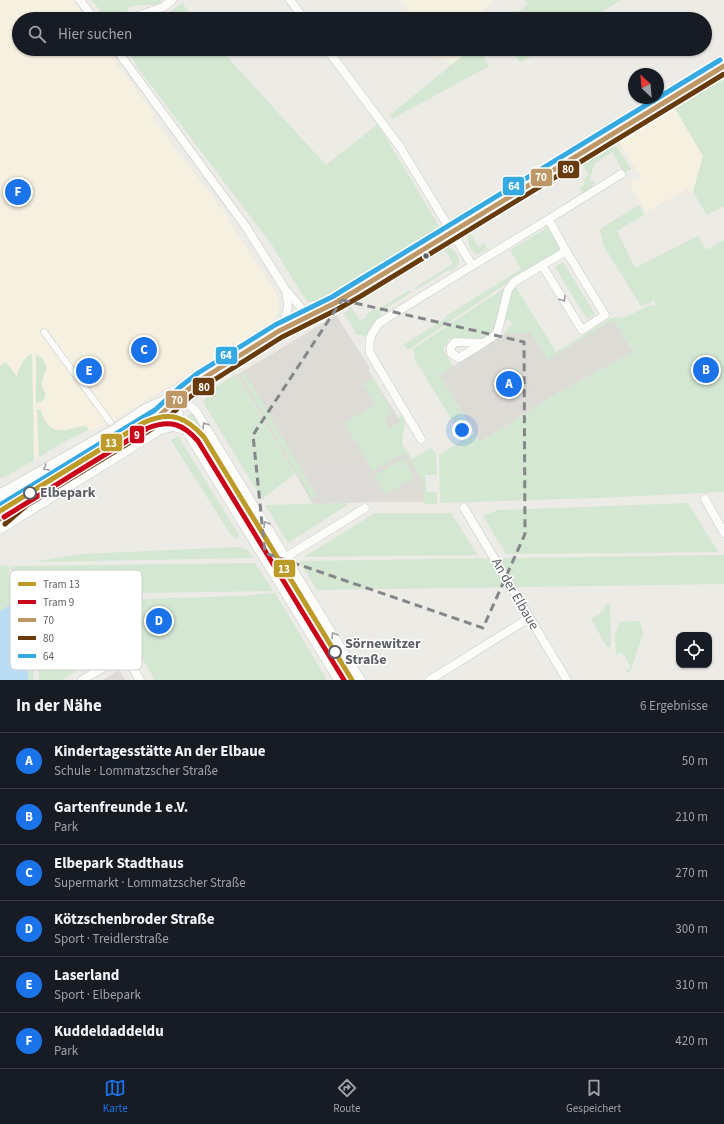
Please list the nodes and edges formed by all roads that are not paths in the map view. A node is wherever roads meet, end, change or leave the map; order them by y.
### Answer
1 (80, 0) edge
2 (172, 0) edge
3 (290, 0) edge
4 (89, 12) edge
5 (149, 12) edge
6 (299, 12) edge
7 (121, 56) edge
8 (332, 56) edge
9 (724, 66) edge
10 (621, 174) dead end
11 (549, 220) junction
12 (452, 232) junction
13 (566, 251) junction
14 (472, 265) junction
15 (542, 266) junction
16 (285, 289) junction
17 (308, 316) junction
18 (279, 332) junction
19 (46, 334) dead end
20 (483, 343) dead end
21 (178, 398) junction
22 (110, 422) dead end
23 (186, 430) junction
24 (156, 431) junction
25 (421, 439) dead end
26 (0, 495) edge
27 (705, 500) dead end
28 (365, 508) dead end
29 (464, 508) dead end
30 (0, 528) edge
31 (724, 533) edge
32 (286, 557) junction
33 (529, 618) junction
34 (99, 670) edge
35 (134, 670) edge
36 (82, 680) edge
37 (140, 680) edge
38 (338, 680) edge
39 (361, 680) edge
40 (430, 680) edge
41 (567, 680) edge

1 - 4 street
2 - 5 street
3 - 6 street
7 - 16 street
8 - 12 street
9 - 12 main road
10 - 11 street
11 - 13 street
11 - 14 street
12 - 14 street
12 - 17 main road
13 - 15 street
15 -> 13 street
14 - 25 street
15 - 20 street
16 - 17 street
16 - 18 street
17 - 18 main road
18 - 21 main road
19 - 22 street
21 - 23 street
21 - 24 main road
21 -> 26 main road
32 -> 21 street
23 - 24 street
23 - 38 street
24 - 30 main road
27 - 31 street
28 - 32 street
29 - 33 street, An der Elbaue
39 -> 32 street
33 - 40 street
33 - 41 street, An der Elbaue
34 - 36 street
35 - 37 street

